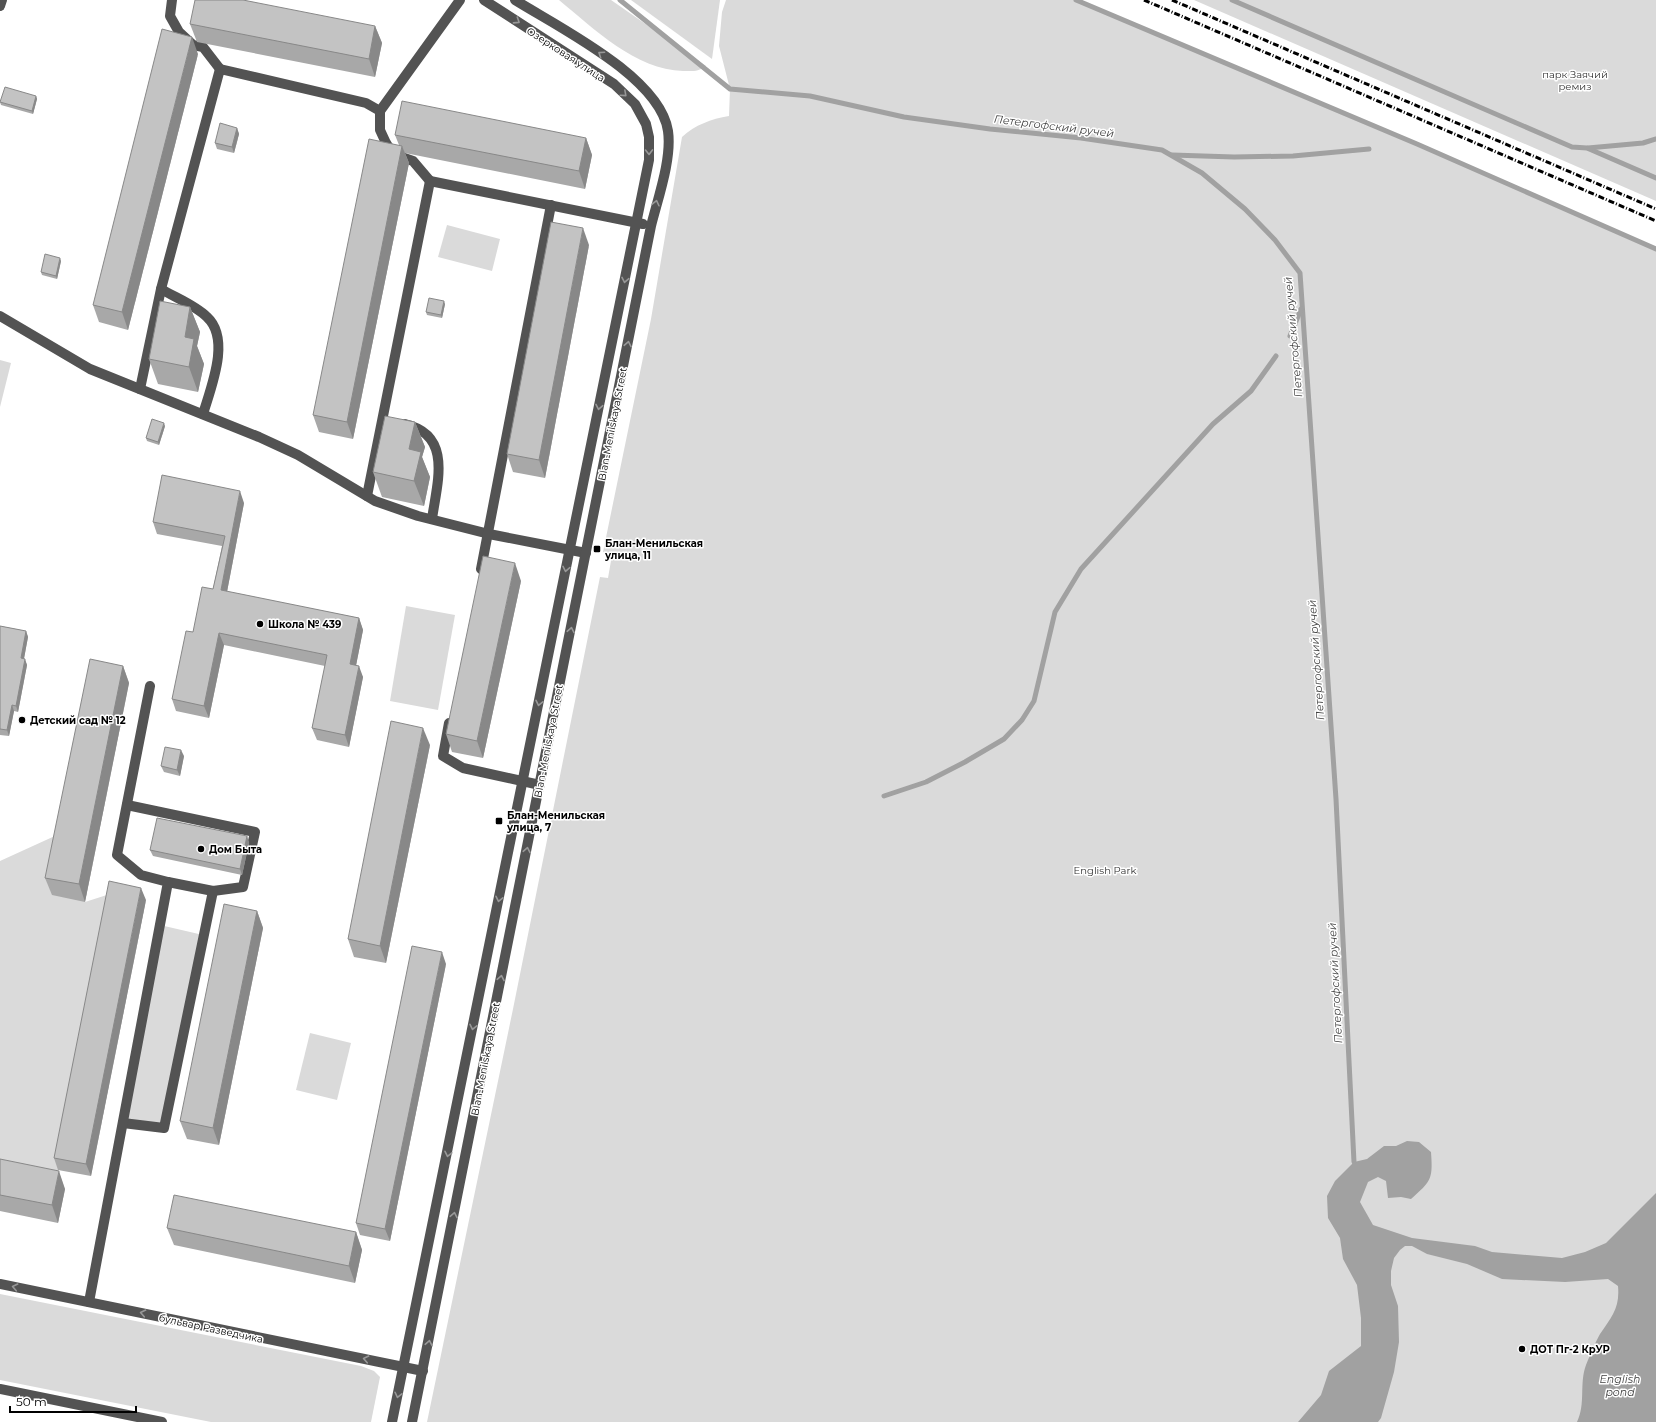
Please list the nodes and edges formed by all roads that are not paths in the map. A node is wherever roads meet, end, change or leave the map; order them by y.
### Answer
1 (2, 0) edge
2 (172, 0) edge
3 (460, 0) edge
4 (484, 0) edge
5 (515, 0) edge
6 (0, 6) edge
7 (220, 69) junction
8 (659, 109) joint
9 (380, 111) junction
10 (642, 114) joint
11 (430, 181) junction
12 (551, 205) junction
13 (637, 223) junction
14 (651, 226) junction
15 (162, 289) junction
16 (0, 316) edge
17 (140, 389) junction
18 (203, 414) junction
19 (382, 418) junction
20 (367, 496) junction
21 (432, 519) junction
22 (488, 534) junction
23 (570, 550) junction
24 (586, 553) junction
25 (479, 580) edge
26 (150, 686) dead end
27 (452, 710) edge
28 (523, 782) junction
29 (540, 785) junction
30 (127, 805) junction
31 (168, 882) junction
32 (213, 891) junction
33 (123, 1123) junction
34 (0, 1284) edge
35 (89, 1302) junction
36 (404, 1367) junction
37 (423, 1371) junction
38 (0, 1389) edge
39 (162, 1422) edge
40 (392, 1422) edge
41 (412, 1422) edge

1 - 6 street
2 - 7 street
3 - 9 street
4 -> 10 street, Озерковая улица
8 -> 5 street, Озерковая улица
7 - 9 street
7 - 15 street
14 -> 8 street, Blan-Menilskaya Street
9 - 11 street
10 -> 13 street, Blan-Menilskaya Street
11 - 12 street
11 - 19 street
12 - 13 street
12 - 22 street
13 - 14 street
13 -> 23 street, Blan-Menilskaya Street
24 -> 14 street, Blan-Menilskaya Street
15 - 17 street
15 - 18 street
16 - 17 street
17 - 18 street
18 - 20 street
19 - 20 street
19 - 21 street
20 - 21 street
21 - 22 street
22 - 23 street
22 - 25 street
23 - 24 street
23 -> 28 street, Blan-Menilskaya Street
29 -> 24 street, Blan-Menilskaya Street
26 - 30 street
27 - 28 street
28 - 29 street
28 -> 36 street, Blan-Menilskaya Street
37 -> 29 street, Blan-Menilskaya Street
30 - 31 street
30 - 32 street
31 - 32 street
31 - 33 street
32 - 33 street
33 - 35 street
35 -> 34 street, бульвар Разведчика
36 -> 35 street, бульвар Разведчика
36 - 37 street, бульвар Разведчика
36 -> 40 street, Blan-Menilskaya Street
37 - 41 street, Blan-Menilskaya Street
38 - 39 street

